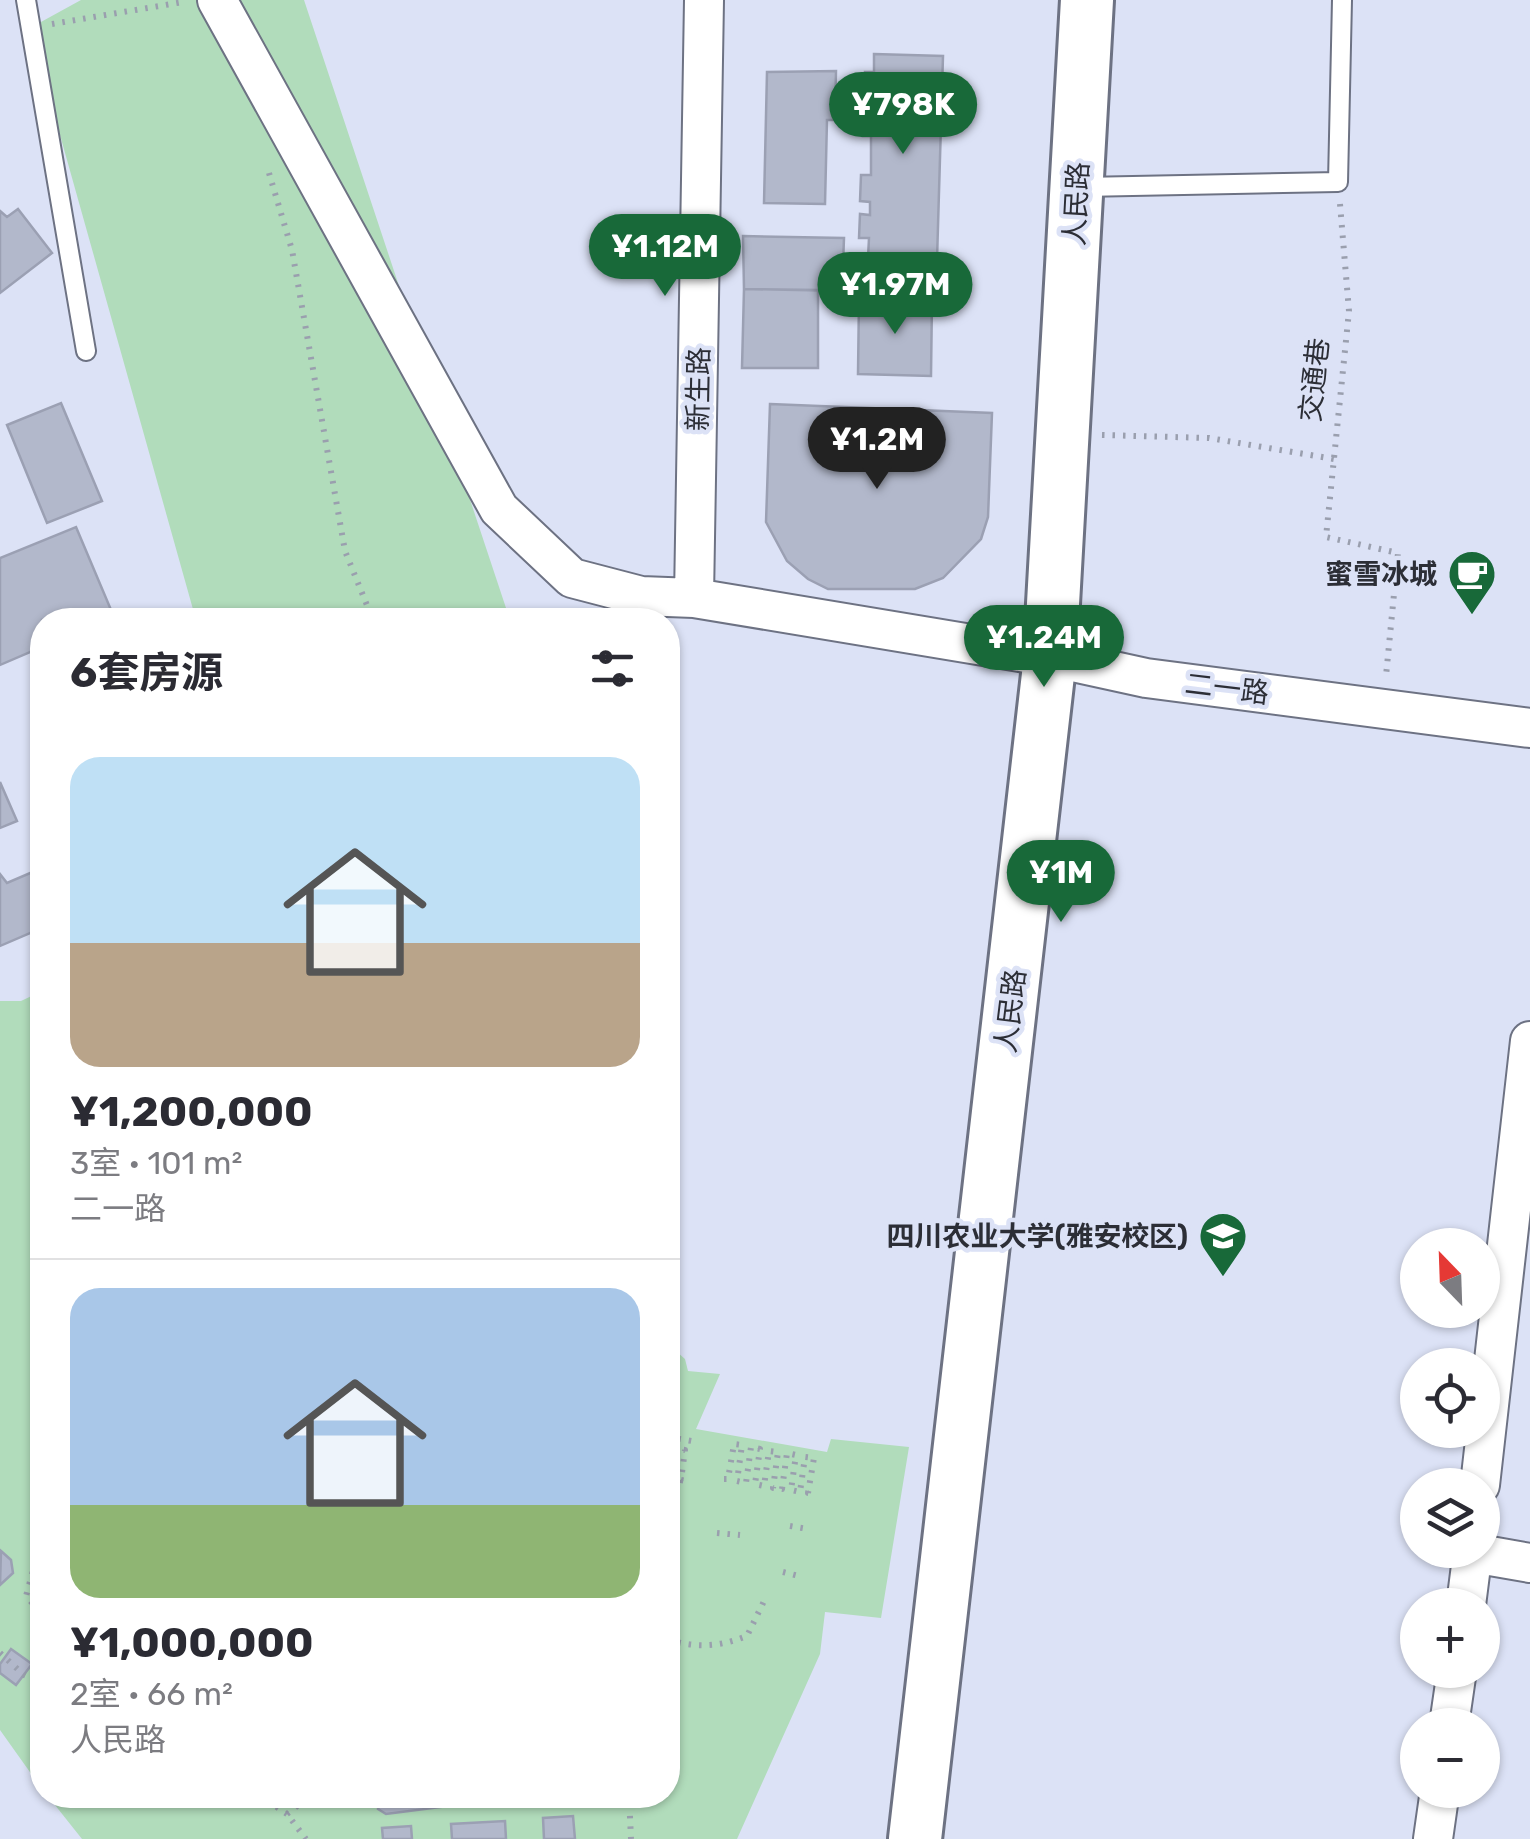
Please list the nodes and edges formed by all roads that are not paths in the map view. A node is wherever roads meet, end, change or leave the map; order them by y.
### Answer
1 (26, 0) edge
2 (217, 0) edge
3 (704, 0) edge
4 (1087, 0) edge
5 (1342, 0) edge
6 (1076, 187) junction
7 (86, 352) dead end
8 (694, 598) junction
9 (1050, 657) junction
10 (1530, 728) edge
11 (1530, 1041) edge
12 (1482, 1468) edge
13 (1500, 1557) edge
14 (1530, 1563) edge
15 (1438, 1808) edge
16 (915, 1839) edge
17 (1434, 1839) edge

1 - 7 lane
2 - 8 street, 二一路
3 - 8 street, 新生路
4 - 6 main road, 人民路
5 - 6 lane
6 - 9 main road, 人民路
8 - 9 street, 二一路
9 - 10 street, 二一路
9 - 16 main road, 人民路
11 - 12 street
13 - 14 street
15 - 17 street

